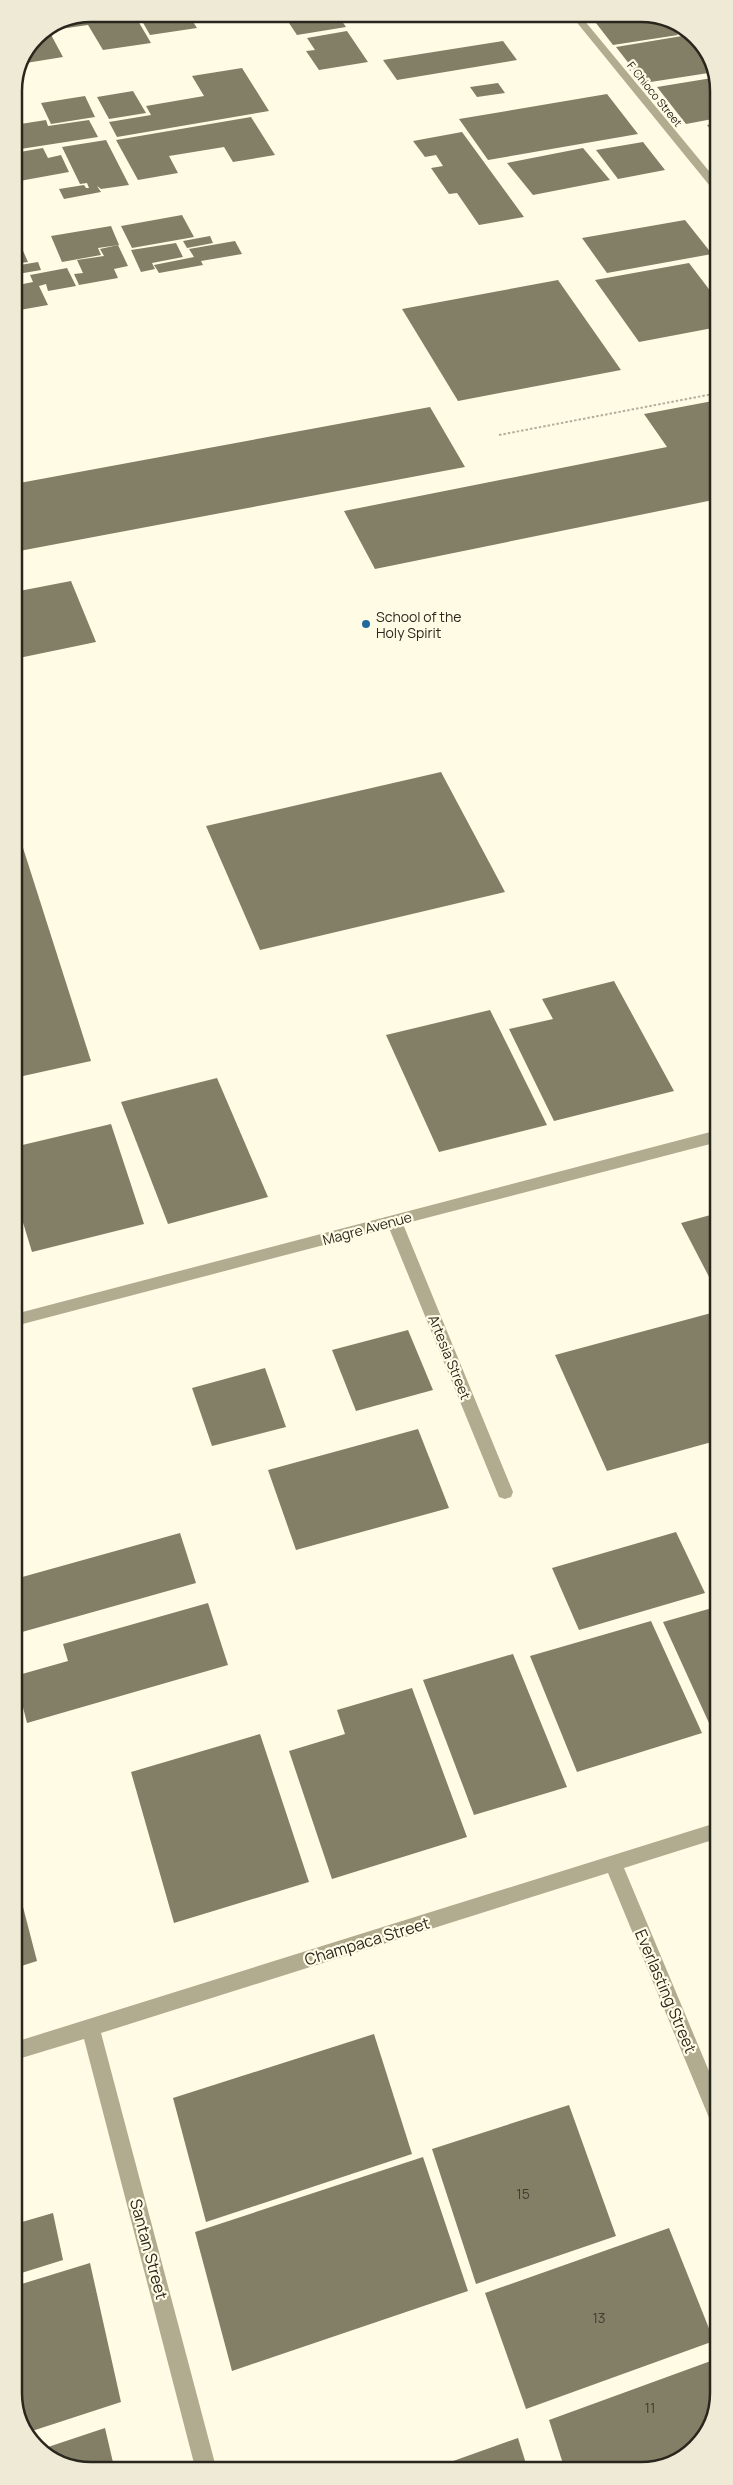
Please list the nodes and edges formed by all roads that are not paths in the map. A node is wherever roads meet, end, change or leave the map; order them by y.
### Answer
1 (581, 23) edge
2 (710, 179) edge
3 (710, 1138) edge
4 (394, 1221) junction
5 (22, 1318) edge
6 (505, 1492) dead end
7 (710, 1833) edge
8 (613, 1863) junction
9 (90, 2027) junction
10 (22, 2049) edge
11 (710, 2096) edge
12 (205, 2462) edge

1 - 2 street, F. Chioco Street
3 - 4 street, Magre Avenue
4 - 5 street, Magre Avenue
4 - 6 street, Artesia Street
7 - 8 street, Champaca Street
8 - 9 street, Champaca Street
8 - 11 street, Everlasting Street
9 - 10 street, Champaca Street
9 - 12 street, Santan Street

